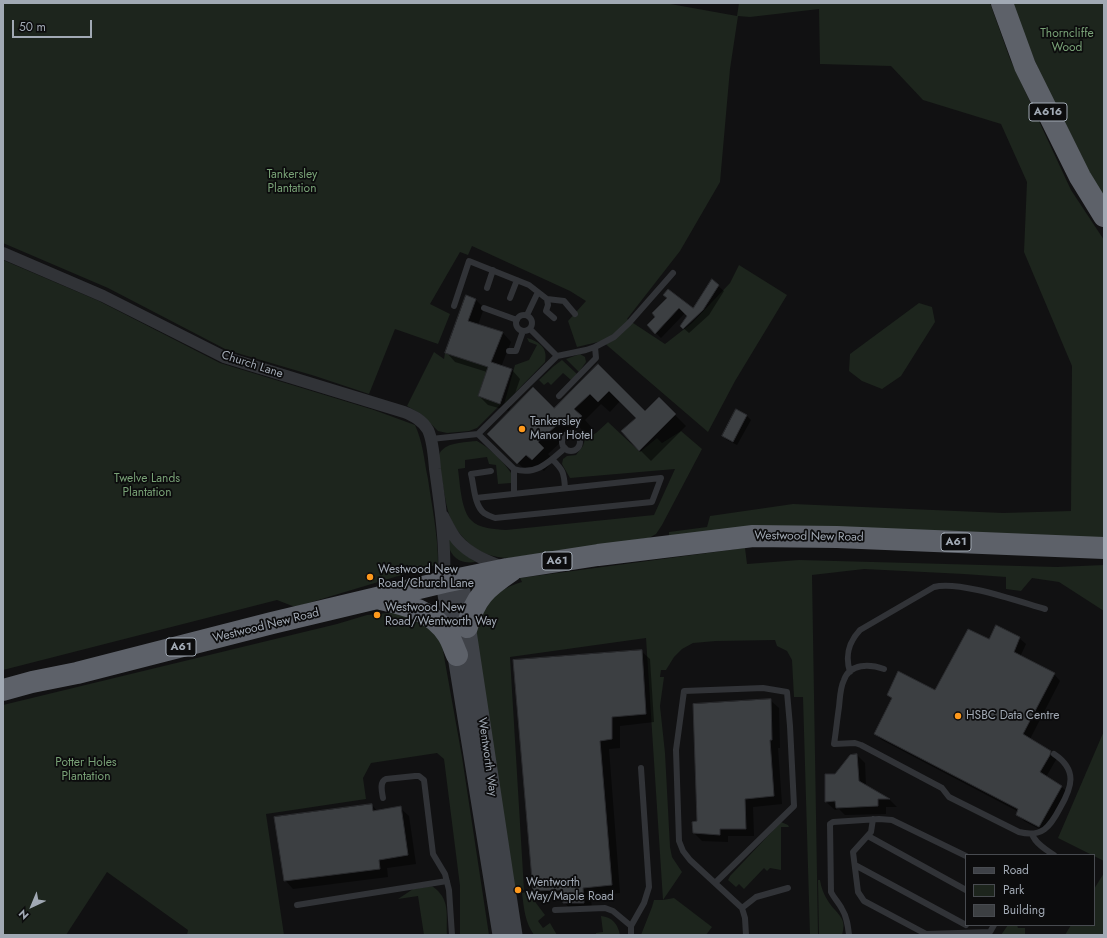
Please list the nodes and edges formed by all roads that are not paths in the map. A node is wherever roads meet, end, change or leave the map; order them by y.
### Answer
1 (1002, 3) edge
2 (1104, 216) edge
3 (3, 253) edge
4 (493, 270) junction
5 (673, 273) dead end
6 (517, 280) junction
7 (486, 288) dead end
8 (538, 292) junction
9 (510, 298) dead end
10 (547, 299) junction
11 (454, 306) dead end
12 (484, 308) dead end
13 (575, 314) dead end
14 (527, 315) junction
15 (554, 318) dead end
16 (517, 320) junction
17 (526, 330) junction
18 (595, 347) junction
19 (509, 351) dead end
20 (557, 356) junction
21 (559, 396) dead end
22 (478, 434) junction
23 (431, 439) junction
24 (565, 448) dead end
25 (552, 459) junction
26 (514, 469) junction
27 (491, 471) dead end
28 (566, 488) junction
29 (514, 494) junction
30 (476, 498) junction
31 (441, 514) junction
32 (1104, 548) edge
33 (511, 569) junction
34 (452, 580) junction
35 (378, 598) junction
36 (1045, 610) dead end
37 (467, 627) junction
38 (457, 655) junction
39 (884, 669) dead end
40 (850, 672) junction
41 (3, 690) edge
42 (1054, 754) dead end
43 (641, 768) dead end
44 (383, 798) dead end
45 (873, 819) junction
46 (1032, 834) junction
47 (868, 836) junction
48 (1052, 854) edge
49 (965, 856) edge
50 (855, 865) junction
51 (447, 881) junction
52 (715, 883) junction
53 (788, 888) dead end
54 (965, 889) edge
55 (297, 905) dead end
56 (742, 908) junction
57 (555, 910) dead end
58 (965, 924) edge
59 (632, 926) junction
60 (968, 926) edge
61 (993, 926) edge
62 (980, 932) junction
63 (512, 933) edge
64 (452, 935) edge
65 (631, 935) edge
66 (746, 935) edge
67 (849, 935) edge

1 - 2 highway, A616
3 - 23 street, Church Lane
4 - 6 lane
4 - 7 lane
4 - 11 lane
5 - 18 lane
6 - 8 lane
6 - 9 lane
8 - 10 lane
8 - 14 lane
10 - 13 lane
10 - 15 lane
12 - 16 lane
14 - 16 lane
14 - 17 lane
16 - 17 lane
17 - 19 lane
17 - 20 lane
18 - 20 lane
18 - 21 lane
20 - 22 lane
22 - 23 lane
22 - 26 lane
23 - 31 street, Church Lane
24 - 25 lane
25 - 26 lane
25 - 28 lane
26 - 29 lane
27 - 30 lane
28 - 29 lane
28 - 30 lane
29 - 30 lane
31 - 33 street, Church Lane
31 - 34 street, Church Lane
32 - 33 highway, Westwood New Road / A61
33 - 34 highway, Westwood New Road / A61
33 - 37 highway
34 - 35 highway, Westwood New Road / A61
34 - 37 street, Wentworth Way
34 - 38 street, Wentworth Way
35 - 38 highway
35 - 41 highway, Westwood New Road / A61
36 - 40 lane
37 - 63 street, Wentworth Way
38 - 63 street, Wentworth Way
39 - 40 lane
40 - 46 lane
42 - 46 lane
43 - 59 lane
44 - 51 lane
45 - 47 lane
45 - 49 lane
45 - 67 lane
46 - 48 lane
47 - 50 lane
47 - 54 lane
50 - 58 lane
50 - 62 lane
51 - 55 lane
51 - 64 lane
52 - 52 lane
52 - 56 lane
53 - 56 lane
56 - 66 lane
57 - 59 lane
59 - 65 lane
60 - 62 lane
61 - 62 lane

